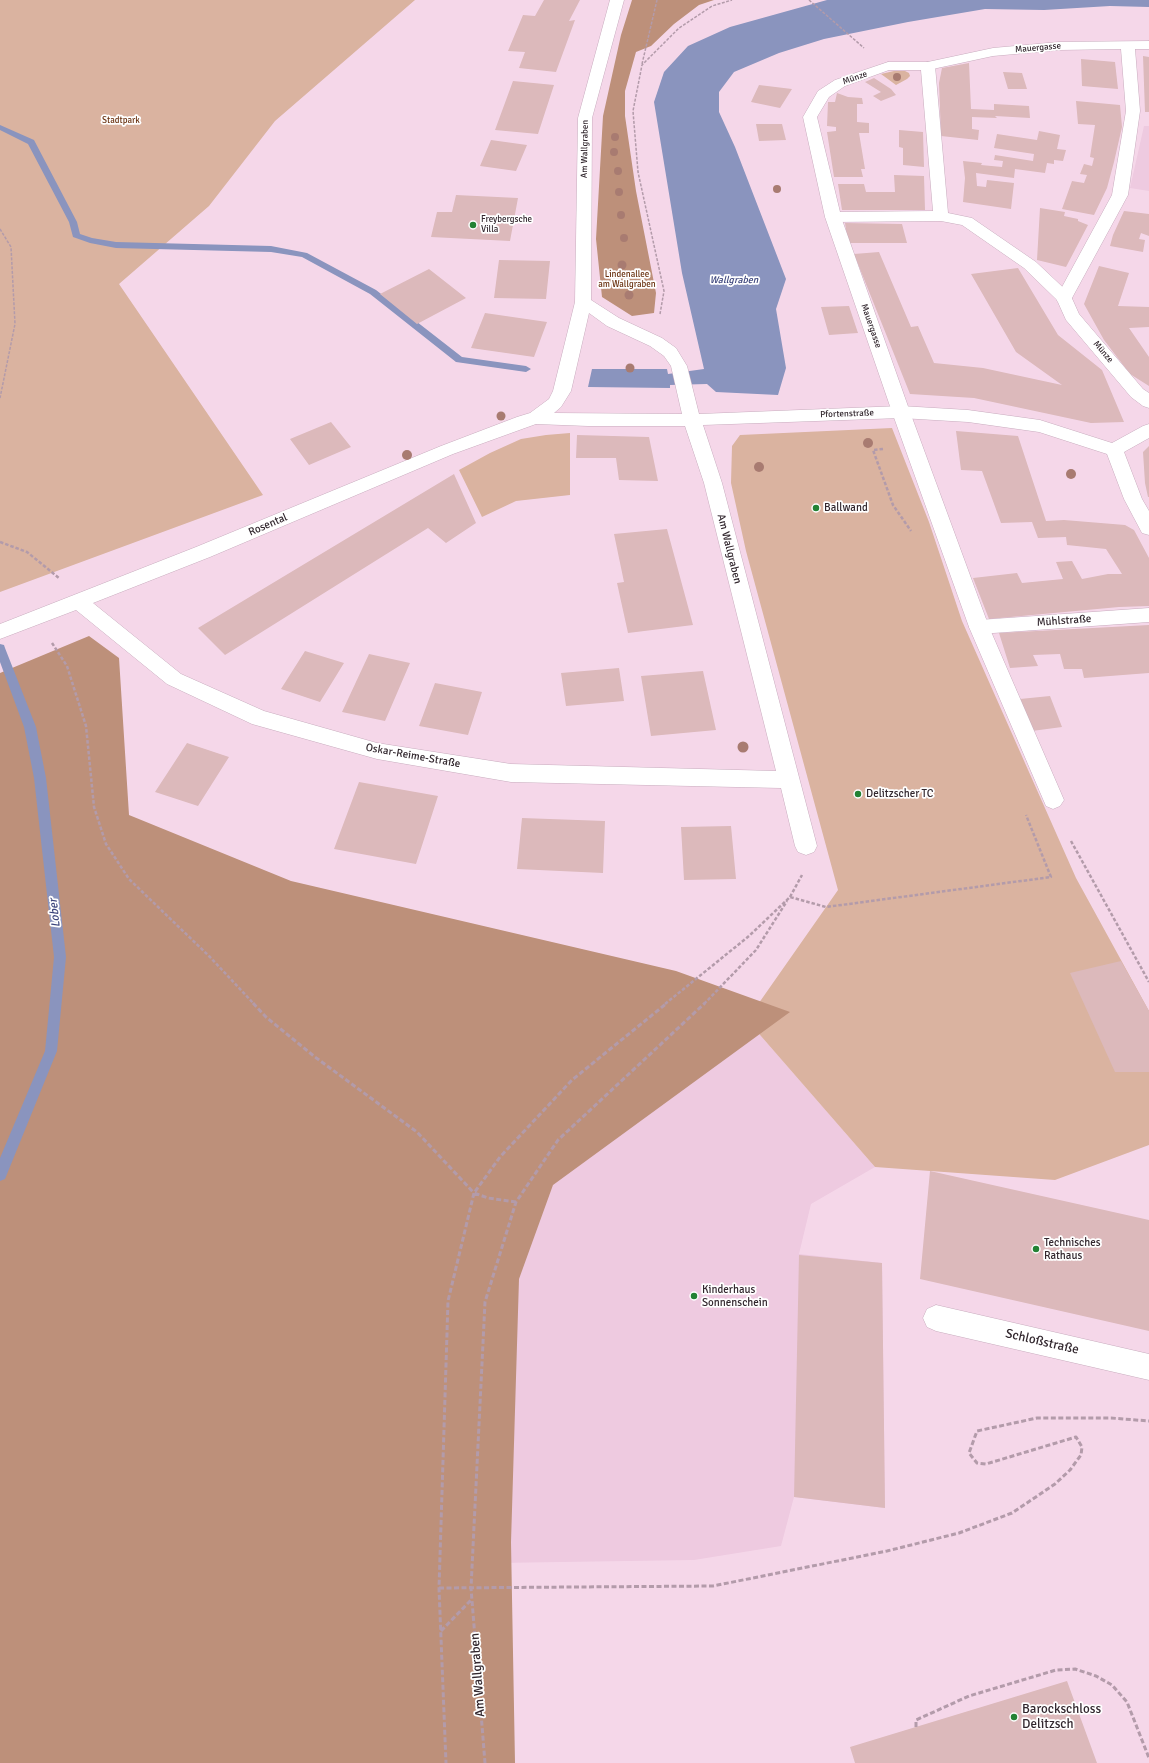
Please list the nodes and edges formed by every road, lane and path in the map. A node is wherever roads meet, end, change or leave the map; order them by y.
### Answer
1 (616, 0) edge
2 (657, 0) edge
3 (732, 0) edge
4 (809, 0) edge
5 (857, 43) dead end
6 (1128, 44) junction
7 (1149, 44) edge
8 (642, 64) junction
9 (928, 66) junction
10 (941, 216) junction
11 (833, 217) junction
12 (0, 229) edge
13 (1064, 298) junction
14 (583, 302) junction
15 (656, 342) junction
16 (562, 391) junction
17 (0, 398) edge
18 (1149, 402) edge
19 (901, 412) junction
20 (536, 418) junction
21 (588, 420) junction
22 (692, 420) junction
23 (1149, 430) edge
24 (914, 447) junction
25 (1114, 450) junction
26 (1149, 528) edge
27 (912, 534) dead end
28 (0, 542) edge
29 (78, 601) junction
30 (1149, 615) edge
31 (36, 618) junction
32 (979, 627) junction
33 (7, 629) edge
34 (788, 780) junction
35 (1053, 800) dead end
36 (1024, 812) dead end
37 (1071, 841) dead end
38 (806, 846) joint
39 (790, 897) junction
40 (1149, 982) edge
41 (474, 1193) junction
42 (516, 1202) junction
43 (936, 1318) dead end
44 (1149, 1367) edge
45 (1149, 1421) edge
46 (438, 1588) junction
47 (471, 1588) junction
48 (473, 1598) junction
49 (440, 1631) junction
50 (916, 1727) dead end
51 (1149, 1758) edge
52 (446, 1763) edge
53 (485, 1763) edge

1 - 14 street, Am Wallgraben
2 - 8 path
3 - 8 path
4 - 5 path
6 - 7 street, Mauergasse
6 - 9 street, Mauergasse
6 - 13 street
8 - 15 path
9 - 10 street
9 - 11 street, Münze
10 - 11 street, Münze
10 - 13 street, Münze
11 - 19 street, Mauergasse
12 - 17 path
13 - 18 street, Münze
14 - 15 street, Am Wallgraben
14 - 16 street, Am Wallgraben
15 - 22 street, Am Wallgraben
16 - 20 street, Am Wallgraben
16 - 21 street
19 - 22 street, Pfortenstraße
19 - 24 street, Mauergasse
19 - 25 street, Pfortenstraße
20 - 21 street, Pfortenstraße
20 - 29 street, Rosental
21 - 22 street, Pfortenstraße
22 - 34 street, Am Wallgraben
23 - 25 street
24 - 27 path
24 - 32 street, Mauergasse
25 - 26 street
28 - 29 path
29 - 31 street, Rosental
29 - 34 street, Oskar-Reime-Straße
30 - 32 street, Mühlstraße
31 - 33 street, Rosental
31 - 41 path
32 - 35 street, Mauergasse
34 - 38 street, Am Wallgraben
36 - 39 path
37 - 40 path
38 - 39 path
39 - 41 path
39 - 42 path, Am Wallgraben
41 - 42 path
41 - 46 path
42 - 47 path, Am Wallgraben
43 - 44 street, Schloßstraße
45 - 47 path
46 - 47 path
46 - 49 path
47 - 48 path, Am Wallgraben
48 - 49 path
48 - 53 path, Am Wallgraben
49 - 52 path
50 - 51 path

